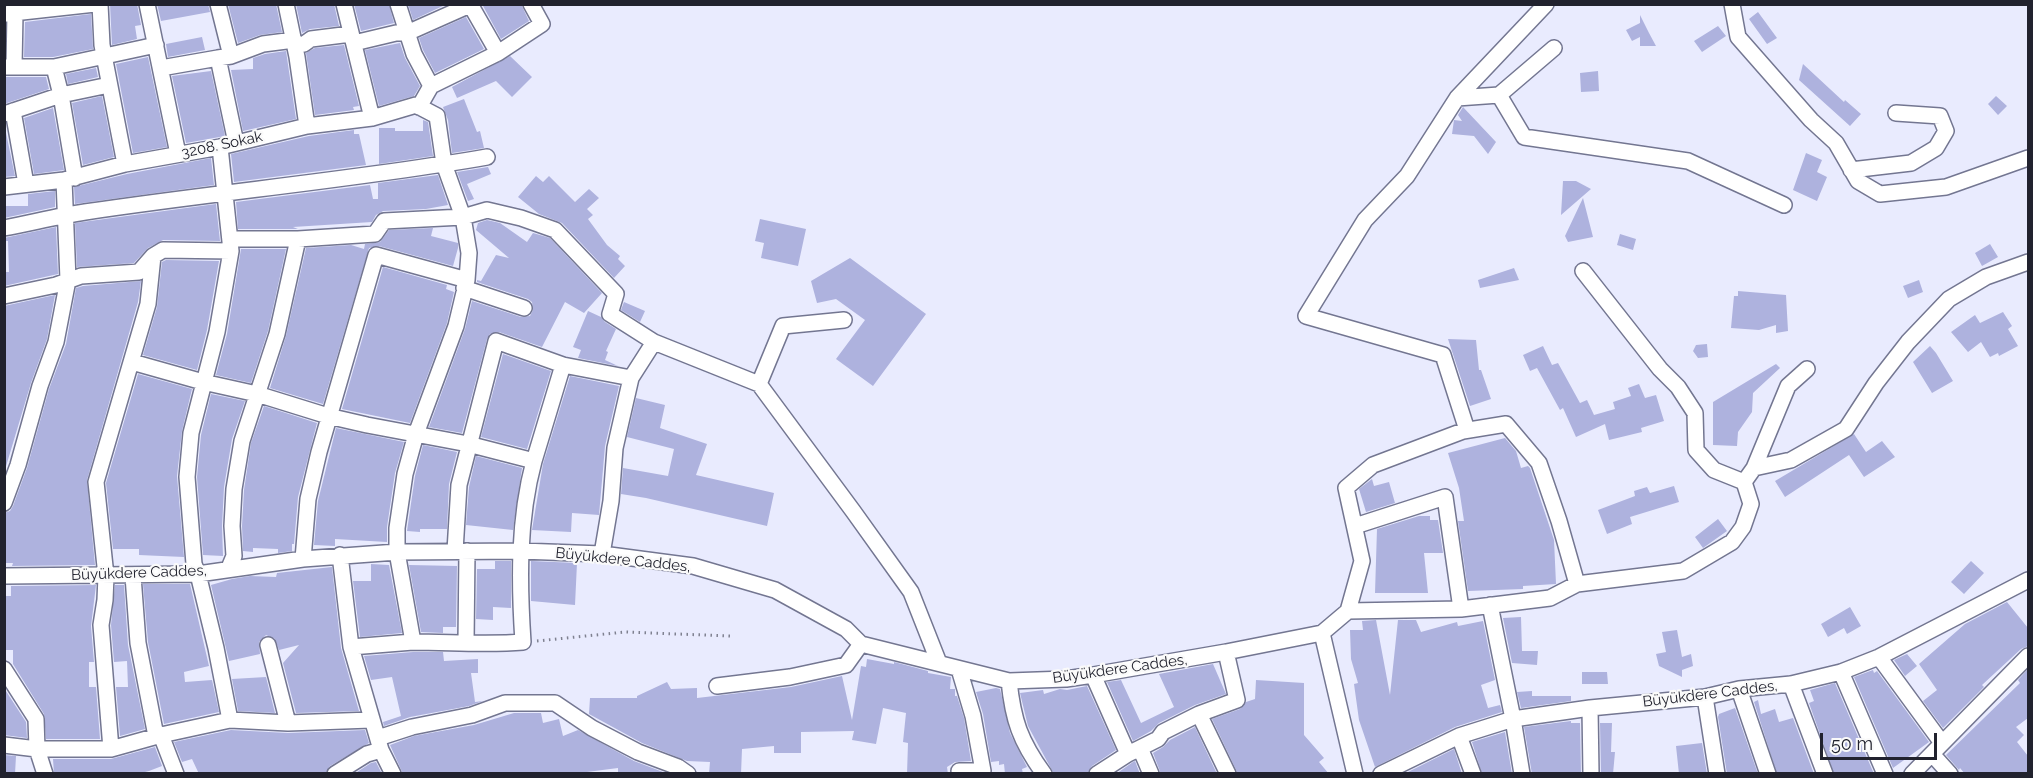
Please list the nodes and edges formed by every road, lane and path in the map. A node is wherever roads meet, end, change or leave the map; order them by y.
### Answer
1 (95, 4) edge
2 (100, 4) edge
3 (147, 4) edge
4 (218, 4) edge
5 (286, 4) edge
6 (344, 4) edge
7 (398, 4) edge
8 (531, 4) edge
9 (1546, 4) edge
10 (1732, 4) edge
11 (470, 5) edge
12 (37, 8) edge
13 (10, 13) edge
14 (406, 33) junction
15 (353, 38) junction
16 (295, 42) junction
17 (156, 45) junction
18 (1554, 48) dead end
19 (498, 53) junction
20 (104, 55) junction
21 (225, 57) junction
22 (9, 67) edge
23 (54, 67) junction
24 (161, 68) junction
25 (109, 86) junction
26 (431, 86) junction
27 (61, 95) junction
28 (1499, 95) junction
29 (1457, 98) junction
30 (420, 107) junction
31 (9, 113) edge
32 (1896, 113) dead end
33 (372, 118) junction
34 (307, 126) junction
35 (236, 143) junction
36 (220, 147) junction
37 (178, 154) junction
38 (487, 157) dead end
39 (2028, 158) edge
40 (125, 164) junction
41 (444, 164) junction
42 (1851, 170) junction
43 (70, 179) junction
44 (26, 184) junction
45 (4, 187) edge
46 (225, 192) junction
47 (1784, 205) dead end
48 (66, 215) junction
49 (463, 217) junction
50 (4, 228) edge
51 (375, 234) junction
52 (298, 239) junction
53 (230, 245) junction
54 (376, 255) junction
55 (153, 256) junction
56 (2028, 262) edge
57 (1583, 271) dead end
58 (68, 279) junction
59 (465, 284) junction
60 (4, 296) edge
61 (524, 308) dead end
62 (844, 320) dead end
63 (654, 342) junction
64 (132, 362) junction
65 (563, 365) junction
66 (1807, 369) dead end
67 (631, 378) junction
68 (203, 382) junction
69 (759, 384) junction
70 (257, 394) junction
71 (328, 416) junction
72 (1467, 430) junction
73 (416, 434) junction
74 (468, 444) junction
75 (534, 462) junction
76 (1754, 468) junction
77 (1744, 482) junction
78 (4, 503) edge
79 (1355, 526) junction
80 (461, 551) junction
81 (521, 551) junction
82 (397, 552) junction
83 (602, 554) junction
84 (340, 555) junction
85 (303, 559) junction
86 (229, 568) junction
87 (198, 574) junction
88 (4, 576) edge
89 (106, 576) junction
90 (133, 576) junction
91 (2028, 580) edge
92 (1577, 584) junction
93 (1490, 605) junction
94 (1461, 609) junction
95 (1348, 610) junction
96 (1322, 633) junction
97 (730, 636) dead end
98 (413, 642) junction
99 (466, 642) junction
100 (523, 642) junction
101 (861, 644) junction
102 (268, 645) dead end
103 (351, 647) junction
104 (1226, 652) junction
105 (2028, 656) edge
106 (1879, 657) junction
107 (939, 663) junction
108 (4, 669) edge
109 (959, 669) junction
110 (1841, 672) junction
111 (1093, 675) junction
112 (1009, 681) junction
113 (1791, 684) junction
114 (717, 686) dead end
115 (1739, 690) junction
116 (1705, 697) junction
117 (1590, 708) junction
118 (1199, 714) junction
119 (1513, 719) junction
120 (230, 720) junction
121 (371, 720) junction
122 (288, 723) junction
123 (161, 735) junction
124 (1459, 736) junction
125 (379, 744) junction
126 (4, 745) edge
127 (37, 749) junction
128 (111, 749) junction
129 (1937, 749) junction
130 (1134, 751) junction
131 (959, 771) dead end
132 (45, 774) edge
133 (176, 774) edge
134 (335, 774) edge
135 (393, 774) edge
136 (688, 774) edge
137 (1044, 774) edge
138 (1097, 774) edge
139 (1151, 774) edge
140 (1228, 774) edge
141 (1355, 774) edge
142 (1381, 774) edge
143 (1473, 774) edge
144 (1522, 774) edge
145 (1591, 774) edge
146 (1717, 774) edge
147 (1768, 774) edge
148 (1825, 774) edge
149 (1885, 774) edge
150 (1912, 774) edge
151 (1950, 774) edge

1 - 12 street
2 - 20 street
3 - 17 street
4 - 21 street
5 - 16 street
6 - 15 street
7 - 14 street
8 - 19 street
9 - 29 street
10 - 42 street
11 - 14 street
11 - 19 street
12 - 13 street
13 - 22 street
14 - 15 street
14 - 26 street
15 - 16 street
15 - 33 street
16 - 21 street
16 - 34 street
17 - 20 street
17 - 24 street
18 - 28 street
19 - 26 street
20 - 23 street
20 - 25 street
21 - 24 street
21 - 35 street
22 - 23 street
23 - 27 street
24 - 37 street
25 - 27 street
25 - 40 street
26 - 30 street
27 - 31 street
27 - 43 street
28 - 29 street
28 - 47 street
29 - 72 street
30 - 33 street, 3208. Sokak
30 - 41 street
31 - 44 street
32 - 42 street
33 - 34 street, 3208. Sokak
34 - 35 street, 3208. Sokak
35 - 36 street, 3208. Sokak
36 - 37 street, 3208. Sokak
36 - 46 street
37 - 40 street, 3208. Sokak
38 - 41 street
39 - 42 street
40 - 43 street, 3208. Sokak
41 - 46 street
41 - 49 street
43 - 44 street, 3208. Sokak
43 - 48 street
44 - 45 street, 3208. Sokak
46 - 48 street
46 - 53 street
48 - 50 street
48 - 58 street
49 - 51 street
49 - 59 street
49 - 63 street
51 - 52 street
51 - 54 street
52 - 53 street
52 - 70 street
53 - 55 street
53 - 68 street
54 - 59 street
54 - 71 street
55 - 58 street
55 - 64 street
56 - 76 street
57 - 77 street
58 - 60 street
58 - 78 street
59 - 61 street
59 - 73 street
62 - 69 street
63 - 67 street
63 - 69 street
64 - 68 street
64 - 89 street
65 - 67 street
65 - 74 street
65 - 75 street
66 - 76 street
67 - 83 street
68 - 70 street
68 - 87 street
69 - 107 street
70 - 71 street
70 - 86 street
71 - 73 street
71 - 85 street
72 - 79 street
72 - 92 street
73 - 74 street
73 - 82 street
74 - 75 street
74 - 80 street
75 - 81 street
76 - 77 street
77 - 92 street
79 - 94 street
79 - 95 street
80 - 81 street, Büyükdere Caddes,
80 - 82 street, Büyükdere Caddes,
80 - 99 street
81 - 83 street, Büyükdere Caddes,
81 - 100 street
82 - 84 street, Büyükdere Caddes,
82 - 98 street
83 - 101 street, Büyükdere Caddes,
84 - 85 street, Büyükdere Caddes,
84 - 103 street
85 - 86 street, Büyükdere Caddes,
86 - 87 street, Büyükdere Caddes,
87 - 90 street, Büyükdere Caddes,
87 - 120 street
88 - 89 street, Büyükdere Caddes,
89 - 90 street, Büyükdere Caddes,
89 - 128 street
90 - 123 street
91 - 106 street, Büyükdere Caddes,
92 - 93 street
93 - 94 street
93 - 119 street
94 - 95 street
95 - 96 street
96 - 104 street, Büyükdere Caddes,
96 - 141 street
97 - 100 path
98 - 99 street
98 - 103 street
99 - 100 street
101 - 107 street, Büyükdere Caddes,
101 - 114 street
102 - 122 street
103 - 121 street
104 - 111 street, Büyükdere Caddes,
104 - 118 street
105 - 129 street
106 - 110 street, Büyükdere Caddes,
106 - 129 street
107 - 109 street, Büyükdere Caddes,
108 - 127 street
109 - 112 street, Büyükdere Caddes,
109 - 131 street
110 - 113 street, Büyükdere Caddes,
110 - 149 street
111 - 112 street, Büyükdere Caddes,
111 - 130 street
112 - 137 street
113 - 115 street, Büyükdere Caddes,
113 - 148 street
115 - 116 street, Büyükdere Caddes,
115 - 147 street
116 - 117 street, Büyükdere Caddes,
116 - 146 street
117 - 119 street, Büyükdere Caddes,
117 - 145 street
118 - 130 street
118 - 140 street
119 - 124 street, Büyükdere Caddes,
119 - 144 street
120 - 122 street
120 - 123 street
121 - 122 street
121 - 125 street
123 - 128 street
123 - 133 street
124 - 142 street, Büyükdere Caddes,
124 - 143 street
125 - 134 street
125 - 135 street
125 - 136 street
126 - 127 street
127 - 128 street
127 - 132 street
129 - 150 street
129 - 151 street
130 - 138 street
130 - 139 street

